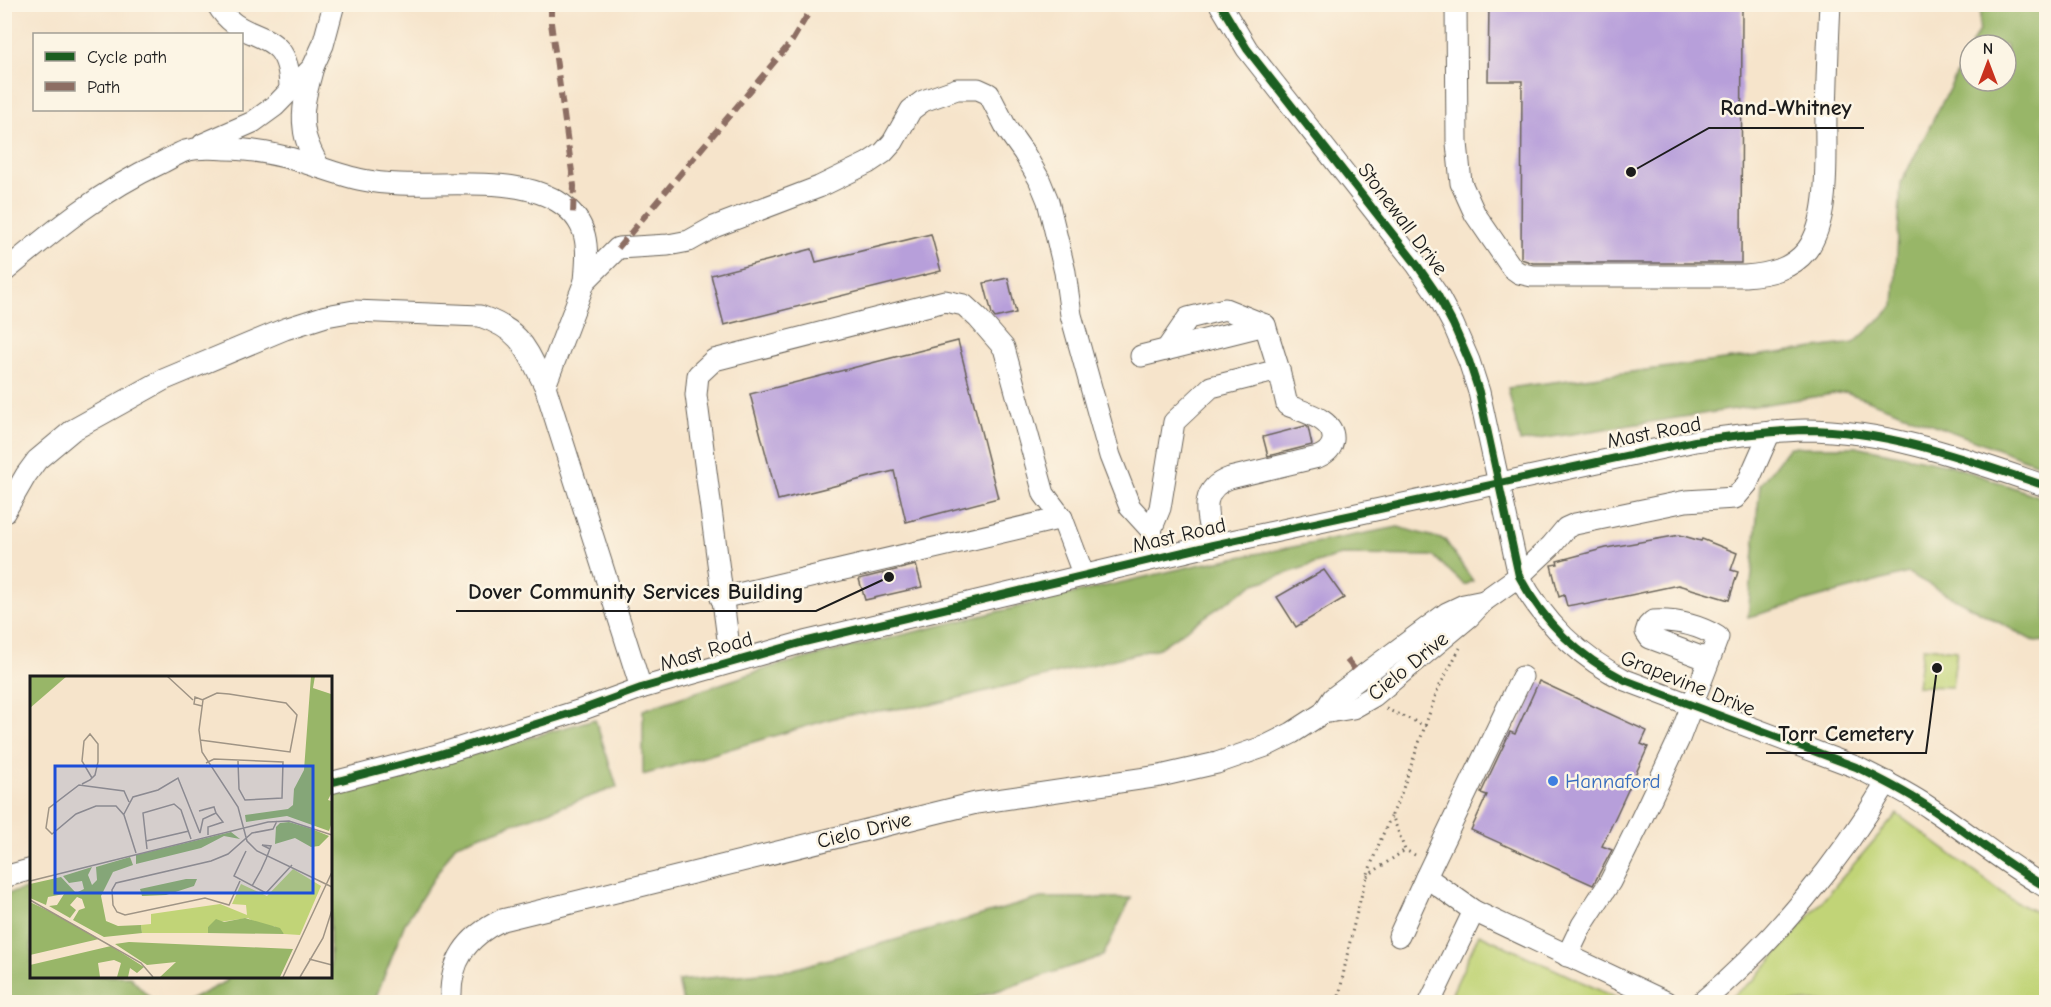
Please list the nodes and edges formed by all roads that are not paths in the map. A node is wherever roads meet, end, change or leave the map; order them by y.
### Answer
1 (217, 4) edge
2 (334, 4) edge
3 (1220, 4) edge
4 (1456, 4) edge
5 (1830, 4) edge
6 (314, 67) junction
7 (290, 90) junction
8 (186, 151) junction
9 (319, 167) junction
10 (4, 272) edge
11 (585, 281) junction
12 (1141, 356) dead end
13 (1279, 370) junction
14 (545, 387) junction
15 (1770, 432) junction
16 (1500, 484) junction
17 (2046, 486) edge
18 (4, 513) edge
19 (1062, 518) junction
20 (1151, 530) junction
21 (1213, 545) junction
22 (1158, 558) junction
23 (1084, 576) junction
24 (1520, 576) junction
25 (721, 598) junction
26 (1709, 660) dead end
27 (731, 662) junction
28 (1522, 677) dead end
29 (641, 688) junction
30 (1693, 705) junction
31 (332, 782) edge
32 (1887, 782) junction
33 (30, 870) edge
34 (4, 877) edge
35 (1426, 877) junction
36 (2046, 887) edge
37 (1474, 911) junction
38 (1400, 936) dead end
39 (1566, 956) junction
40 (451, 1002) edge
41 (1430, 1002) edge
42 (1666, 1002) edge
43 (1702, 1002) edge

1 - 7 street
2 - 6 street
3 - 16 street, Stonewall Drive
4 - 5 street
6 - 7 street
6 - 9 street
7 - 8 street
8 - 9 street
8 - 10 street
9 - 11 street
11 - 14 street
11 - 20 street
12 - 13 street
13 - 20 street
13 - 21 street
14 - 18 street
14 - 29 street
15 - 16 street, Mast Road
15 - 17 street, Mast Road
15 - 24 street, Cielo Drive
16 - 21 street, Mast Road
16 - 24 street, Grapevine Drive
19 - 23 street
19 - 25 street
19 - 25 street
20 - 22 street
21 - 22 street, Mast Road
22 - 23 street, Mast Road
23 - 27 street, Mast Road
24 - 30 street, Grapevine Drive
24 - 40 street, Cielo Drive
25 - 27 street
26 - 30 street
27 - 29 street, Mast Road
28 - 35 street
29 - 31 street, Mast Road
30 - 32 street, Grapevine Drive
30 - 39 street
32 - 36 street, Grapevine Drive
32 - 43 street
33 - 34 street
35 - 37 street
35 - 38 street
37 - 39 street
37 - 41 street
39 - 42 street

